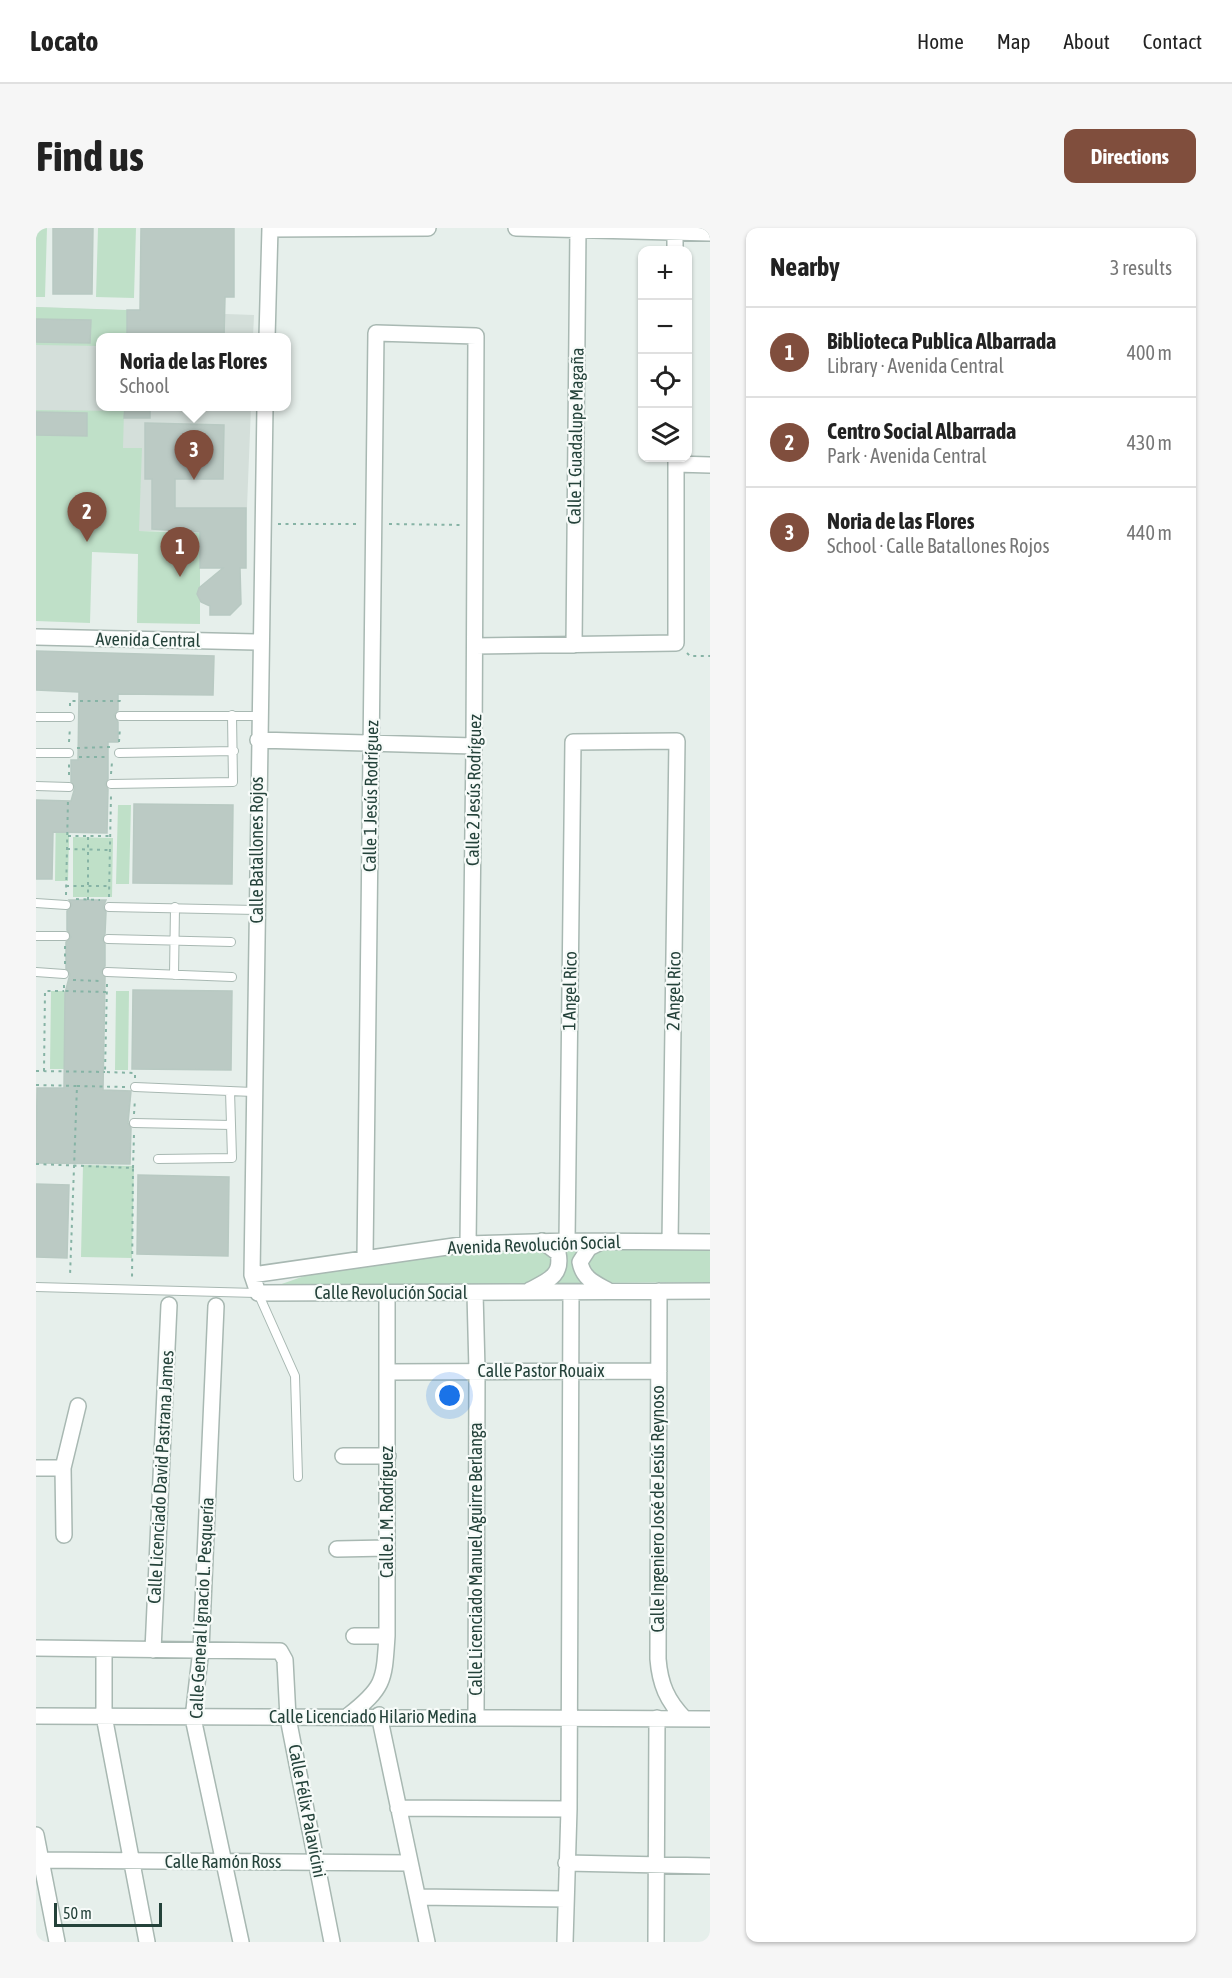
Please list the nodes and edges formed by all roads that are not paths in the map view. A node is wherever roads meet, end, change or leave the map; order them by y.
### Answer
1 (270, 228) edge
2 (428, 228) edge
3 (516, 228) edge
4 (374, 229) edge
5 (578, 230) edge
6 (675, 230) edge
7 (710, 233) edge
8 (675, 246) edge
9 (267, 333) edge
10 (376, 333) joint
11 (265, 411) edge
12 (676, 462) edge
13 (684, 462) edge
14 (710, 465) edge
15 (36, 637) edge
16 (260, 642) junction
17 (574, 645) junction
18 (475, 646) junction
19 (232, 715) junction
20 (120, 716) road end
21 (258, 716) junction
22 (36, 717) edge
23 (70, 717) road end
24 (258, 740) junction
25 (371, 742) junction
26 (573, 742) joint
27 (474, 746) junction
28 (234, 751) junction
29 (36, 753) edge
30 (69, 753) dead end
31 (119, 753) dead end
32 (111, 784) road end
33 (36, 786) edge
34 (69, 787) road end
35 (36, 903) edge
36 (66, 905) dead end
37 (109, 907) dead end
38 (176, 907) junction
39 (257, 910) junction
40 (36, 936) edge
41 (65, 936) road end
42 (108, 939) dead end
43 (175, 940) junction
44 (231, 942) dead end
45 (36, 972) edge
46 (107, 972) dead end
47 (64, 974) road end
48 (174, 975) junction
49 (232, 977) dead end
50 (135, 1088) road end
51 (230, 1091) junction
52 (253, 1092) junction
53 (134, 1123) road end
54 (231, 1125) junction
55 (158, 1158) dead end
56 (542, 1241) junction
57 (567, 1241) junction
58 (601, 1242) junction
59 (670, 1242) junction
60 (710, 1242) edge
61 (468, 1244) junction
62 (365, 1258) junction
63 (252, 1275) junction
64 (36, 1287) edge
65 (659, 1291) junction
66 (710, 1291) edge
67 (571, 1292) junction
68 (611, 1292) junction
69 (258, 1293) junction
70 (475, 1293) junction
71 (524, 1293) junction
72 (387, 1294) junction
73 (169, 1305) dead end
74 (216, 1306) dead end
75 (477, 1370) junction
76 (572, 1371) junction
77 (659, 1371) junction
78 (388, 1372) junction
79 (78, 1406) dead end
80 (343, 1456) dead end
81 (388, 1456) junction
82 (36, 1468) edge
83 (63, 1468) junction
84 (298, 1477) dead end
85 (64, 1535) dead end
86 (387, 1548) junction
87 (337, 1549) dead end
88 (354, 1636) dead end
89 (387, 1636) junction
90 (36, 1648) edge
91 (104, 1649) junction
92 (201, 1649) junction
93 (153, 1650) junction
94 (349, 1715) junction
95 (379, 1715) junction
96 (36, 1716) edge
97 (104, 1716) junction
98 (476, 1717) junction
99 (568, 1717) junction
100 (193, 1718) junction
101 (288, 1718) junction
102 (657, 1718) junction
103 (685, 1719) junction
104 (710, 1719) edge
105 (398, 1808) junction
106 (569, 1809) junction
107 (36, 1835) edge
108 (38, 1860) edge
109 (131, 1862) junction
110 (225, 1862) junction
111 (317, 1863) junction
112 (410, 1863) junction
113 (566, 1863) junction
114 (657, 1865) junction
115 (710, 1866) edge
116 (418, 1897) junction
117 (566, 1899) junction
118 (57, 1942) edge
119 (147, 1942) edge
120 (241, 1942) edge
121 (332, 1942) edge
122 (427, 1942) edge
123 (565, 1942) edge
124 (656, 1942) edge

1 - 4 street
1 - 9 street
2 - 4 street
3 - 5 street
5 - 6 street
5 - 17 street, Calle 1 Guadalupe Magaña
6 - 7 street
6 - 8 street
10 - 18 street, Calle 2 Jesús Rodríguez
10 - 25 street, Calle 1 Jesús Rodríguez
11 - 16 street, Calle Batallones Rojos
12 - 17 street
13 - 14 street
15 - 16 street, Avenida Central
16 - 21 street, Calle Batallones Rojos
17 - 18 street
18 - 27 street, Calle 2 Jesús Rodríguez
19 - 20 lane
19 - 21 lane
19 - 28 lane
21 - 24 street, Calle Batallones Rojos
22 - 23 lane
24 - 25 street
24 - 39 street, Calle Batallones Rojos
25 - 27 street
25 - 62 street, Calle 1 Jesús Rodríguez
26 - 57 street, 1 Angel Rico
26 - 59 street, 2 Angel Rico
27 - 61 street, Calle 2 Jesús Rodríguez
28 - 31 lane
28 - 32 lane
29 - 30 lane
33 - 34 lane
35 - 36 lane
37 - 38 lane
38 - 39 lane
38 - 43 lane
39 - 52 street, Calle Batallones Rojos
40 - 41 lane
42 - 43 lane
43 - 44 lane
43 - 48 lane
45 - 47 lane
46 - 48 lane
48 - 49 lane
50 - 51 lane
51 - 52 lane
51 - 54 lane
52 - 63 street, Calle Batallones Rojos
53 - 54 lane
54 - 55 lane
56 - 57 street, Avenida Revolución Social
56 - 61 street, Avenida Revolución Social
56 - 71 street, Calle Revolución Social
57 - 58 street, Avenida Revolución Social
58 - 59 street, Avenida Revolución Social
58 - 68 street
59 - 60 street, Avenida Revolución Social
61 - 62 street, Avenida Revolución Social
62 - 63 street, Avenida Revolución Social
63 - 69 street, Calle Batallones Rojos
64 - 69 lane
65 - 66 street, Calle Revolución Social
65 - 68 street, Calle Revolución Social
65 - 77 street, Calle Ingeniero José de Jesús Reynoso
67 - 68 street, Calle Revolución Social
67 - 71 street, Calle Revolución Social
67 - 76 street
69 - 72 street, Calle Revolución Social
69 - 84 lane
70 - 71 street, Calle Revolución Social
70 - 72 street, Calle Revolución Social
70 - 75 street, Calle Licenciado Manuel Aguirre Berlanga
72 - 78 street, Calle J. M. Rodríguez
73 - 93 street, Calle Licenciado David Pastrana James
74 - 92 street, Calle General Ignacio L. Pesquería
75 - 76 street, Calle Pastor Rouaix
75 - 78 street, Calle Pastor Rouaix
75 - 98 street, Calle Licenciado Manuel Aguirre Berlanga
76 - 77 street, Calle Pastor Rouaix
76 - 99 street
77 - 103 street, Calle Ingeniero José de Jesús Reynoso
78 - 81 street, Calle J. M. Rodríguez
79 - 83 street
80 - 81 street
81 - 86 street, Calle J. M. Rodríguez
82 - 83 street
83 - 85 street
86 - 87 street
86 - 89 street, Calle J. M. Rodríguez
88 - 89 street
89 - 94 street, Calle J. M. Rodríguez
90 - 91 street
91 - 93 street
91 - 97 street
92 - 93 street
92 - 100 street, Calle General Ignacio L. Pesquería
92 - 101 street, Calle Félix Palavicini
94 - 95 street, Calle Licenciado Hilario Medina
94 - 101 street, Calle Licenciado Hilario Medina
95 - 98 street, Calle Licenciado Hilario Medina
95 - 105 street
96 - 97 street, Calle Licenciado Hilario Medina
97 - 100 street, Calle Licenciado Hilario Medina
97 - 109 street
98 - 99 street, Calle Licenciado Hilario Medina
99 - 102 street, Calle Licenciado Hilario Medina
99 - 106 street
100 - 101 street, Calle Licenciado Hilario Medina
100 - 110 street, Calle General Ignacio L. Pesquería
101 - 111 street, Calle Félix Palavicini
102 - 103 street, Calle Licenciado Hilario Medina
102 - 114 street
103 - 104 street, Calle Licenciado Hilario Medina
105 - 106 street
105 - 112 street
106 - 113 street
107 - 108 street
108 - 109 street, Calle Ramón Ross
108 - 118 street
109 - 110 street, Calle Ramón Ross
109 - 119 street
110 - 111 street, Calle Ramón Ross
110 - 120 street, Calle General Ignacio L. Pesquería
111 - 112 street, Calle Ramón Ross
111 - 121 street, Calle Félix Palavicini
112 - 116 street
113 - 114 street
113 - 117 street
114 - 115 street
114 - 124 street
116 - 117 street
116 - 122 street
117 - 123 street

